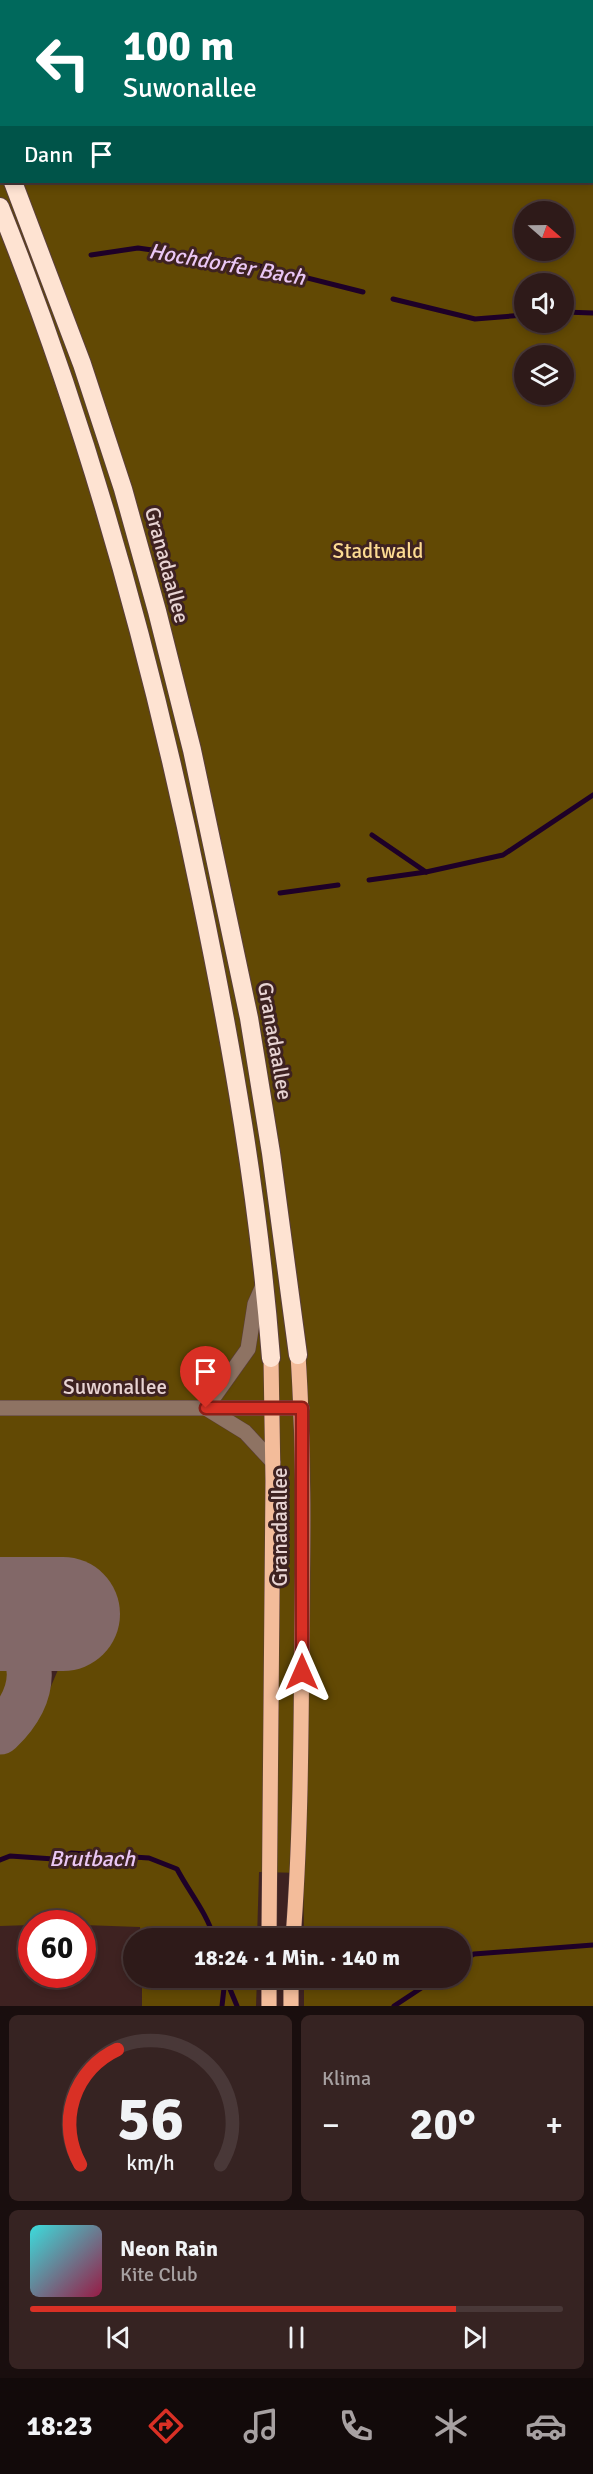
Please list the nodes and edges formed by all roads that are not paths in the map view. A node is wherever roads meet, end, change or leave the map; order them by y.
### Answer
1 (13, 183) edge
2 (0, 207) edge
3 (265, 1281) junction
4 (298, 1355) joint
5 (271, 1358) joint
6 (0, 1408) edge
7 (206, 1408) junction
8 (272, 1408) junction
9 (302, 1408) junction
10 (273, 1462) junction
11 (269, 1928) edge
12 (293, 1928) edge
13 (269, 1988) edge
14 (291, 1988) edge
15 (269, 2006) edge
16 (291, 2006) edge

1 - 4 highway, Granadaallee
2 - 3 highway, Granadaallee
3 - 5 highway, Granadaallee
3 - 7 street
4 - 9 main road, Granadaallee
5 - 8 main road, Granadaallee
6 - 7 street, Suwonallee
7 - 8 street, Suwonallee
7 - 10 street
8 - 9 street, Suwonallee
8 - 10 main road, Granadaallee
9 - 12 main road, Granadaallee
10 - 11 main road, Granadaallee
13 - 15 main road
14 - 16 main road

